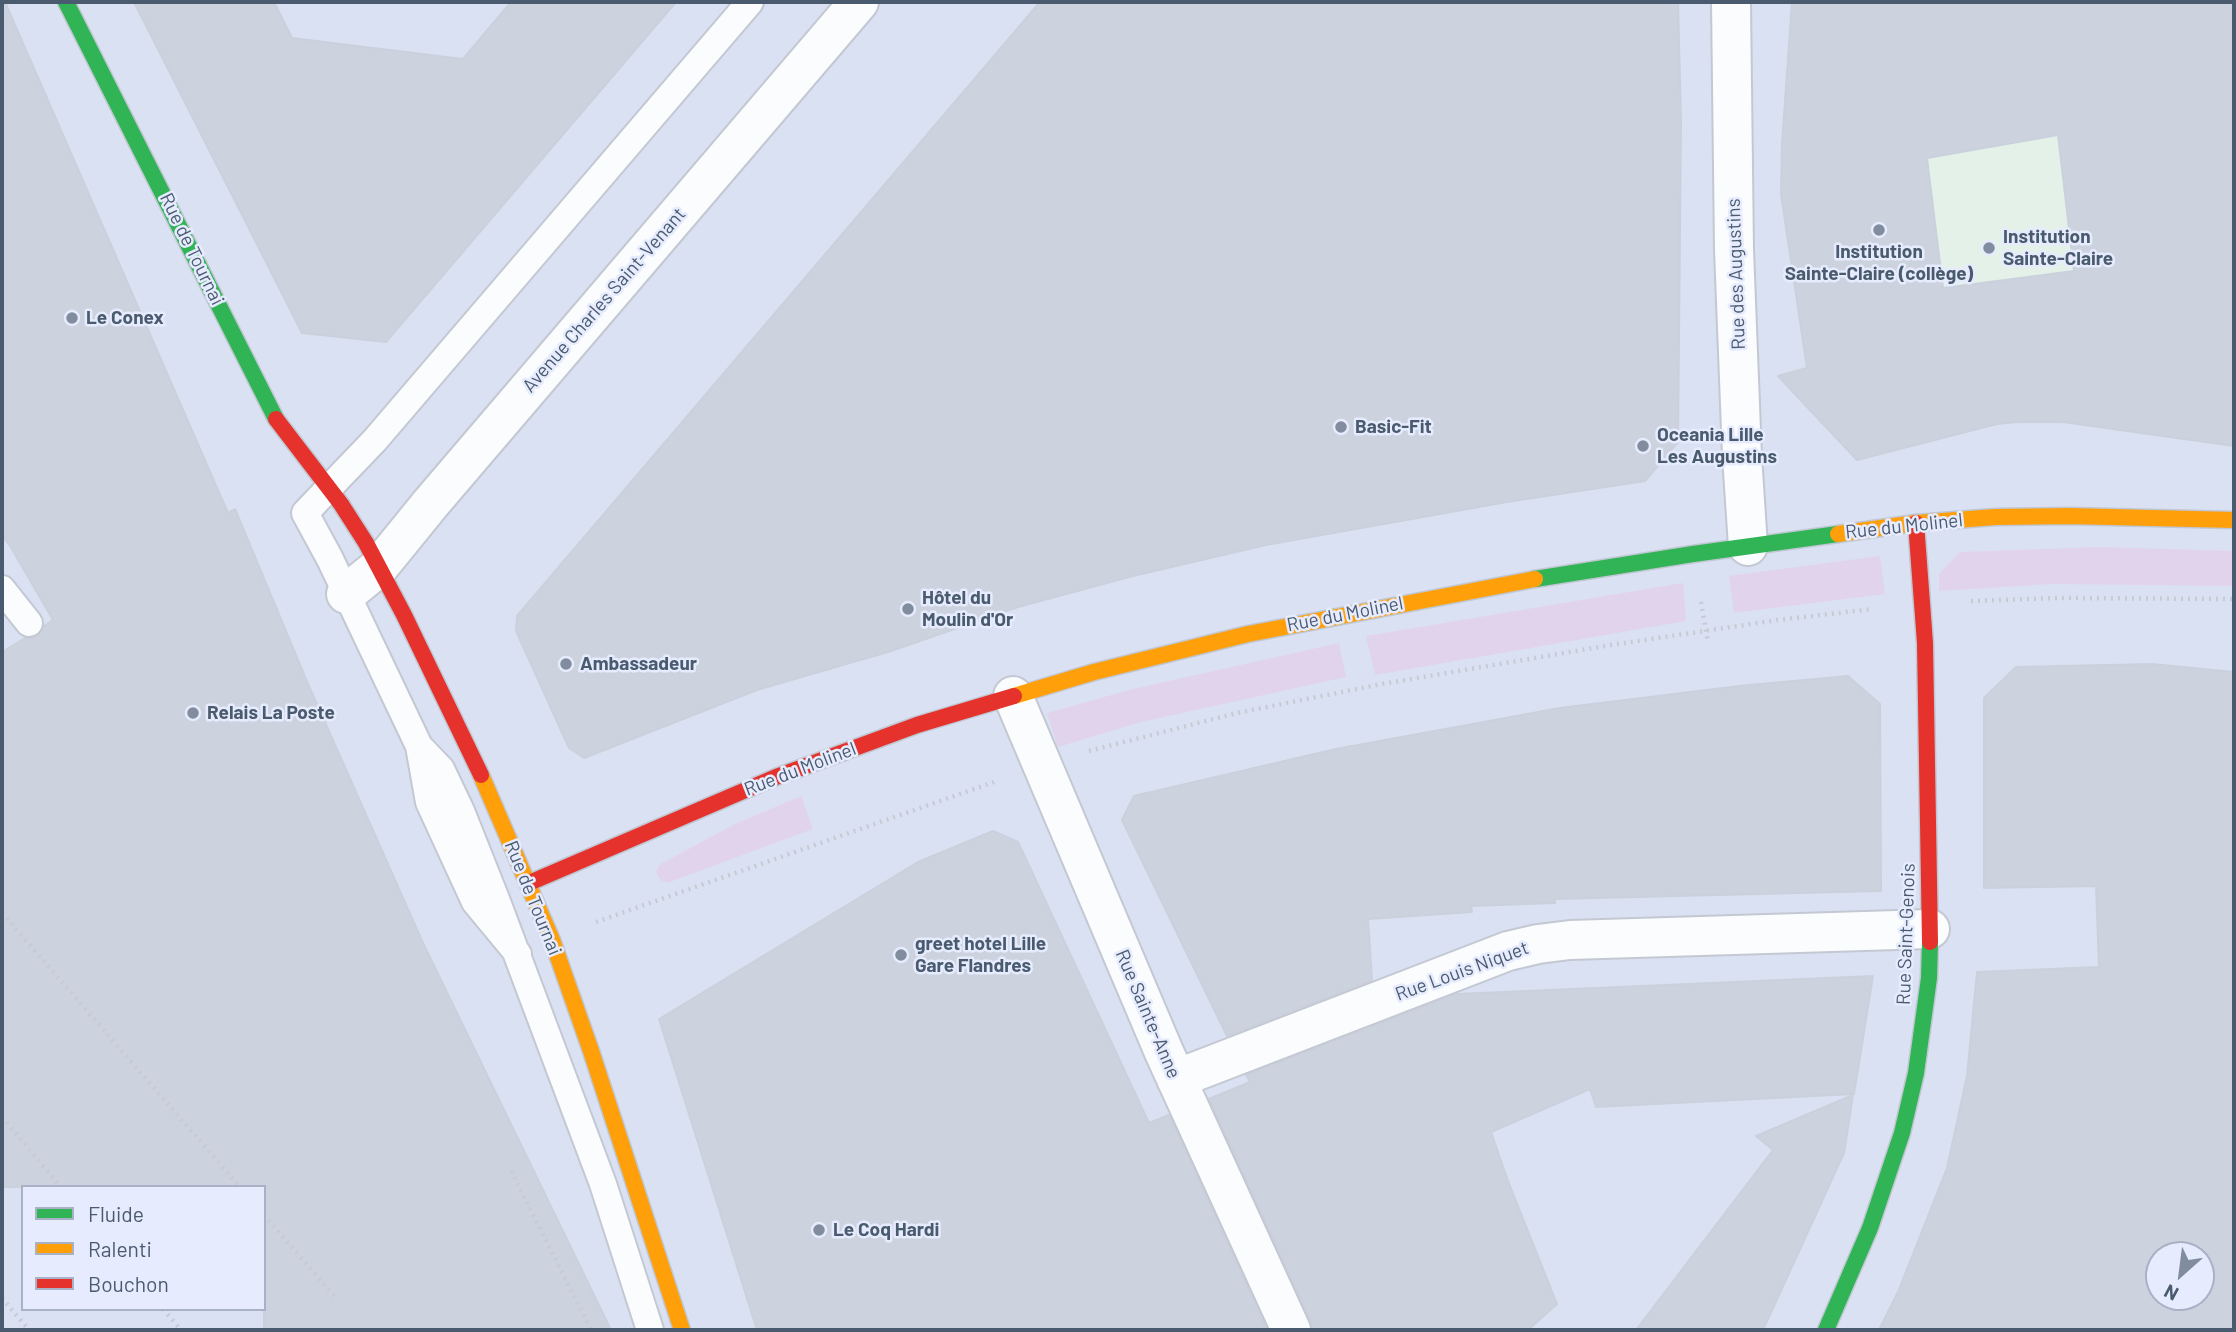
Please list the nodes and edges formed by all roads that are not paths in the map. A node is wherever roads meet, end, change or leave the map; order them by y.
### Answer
1 (66, 2) edge
2 (750, 2) edge
3 (859, 2) edge
4 (1731, 2) edge
5 (329, 489) junction
6 (2234, 520) edge
7 (1916, 523) junction
8 (1748, 546) junction
9 (379, 567) junction
10 (2, 589) edge
11 (346, 594) junction
12 (29, 623) dead end
13 (1013, 696) junction
14 (419, 746) junction
15 (529, 883) junction
16 (496, 899) junction
17 (1930, 929) junction
18 (518, 954) junction
19 (1176, 1079) junction
20 (650, 1330) edge
21 (682, 1330) edge
22 (1291, 1330) edge
23 (1826, 1330) edge

1 - 5 street, Rue de Tournai
2 - 5 lane
3 - 9 street, Avenue Charles Saint-Venant
4 - 8 street, Rue des Augustins
5 - 9 street, Rue de Tournai
5 - 11 lane, Rue de Tournai
6 - 7 street, Rue du Molinel
7 - 8 street, Rue du Molinel
7 - 17 street, Rue Saint-Genois
8 - 13 street, Rue du Molinel
9 - 11 street, Avenue Charles Saint-Venant
9 - 15 street, Rue de Tournai
10 - 12 lane
11 - 14 lane, Rue de Tournai
13 - 15 street, Rue du Molinel
13 - 19 street, Rue Sainte-Anne
14 - 16 lane, Rue de Tournai
14 - 18 lane, Rue de Tournai
15 - 16 lane, Rue du Molinel
15 - 21 street, Rue de Tournai
16 - 18 lane, Rue de Tournai
17 - 19 street, Rue Louis Niquet
17 - 23 street, Rue Saint-Genois
18 - 20 lane, Rue de Tournai
19 - 22 street, Rue Sainte-Anne

